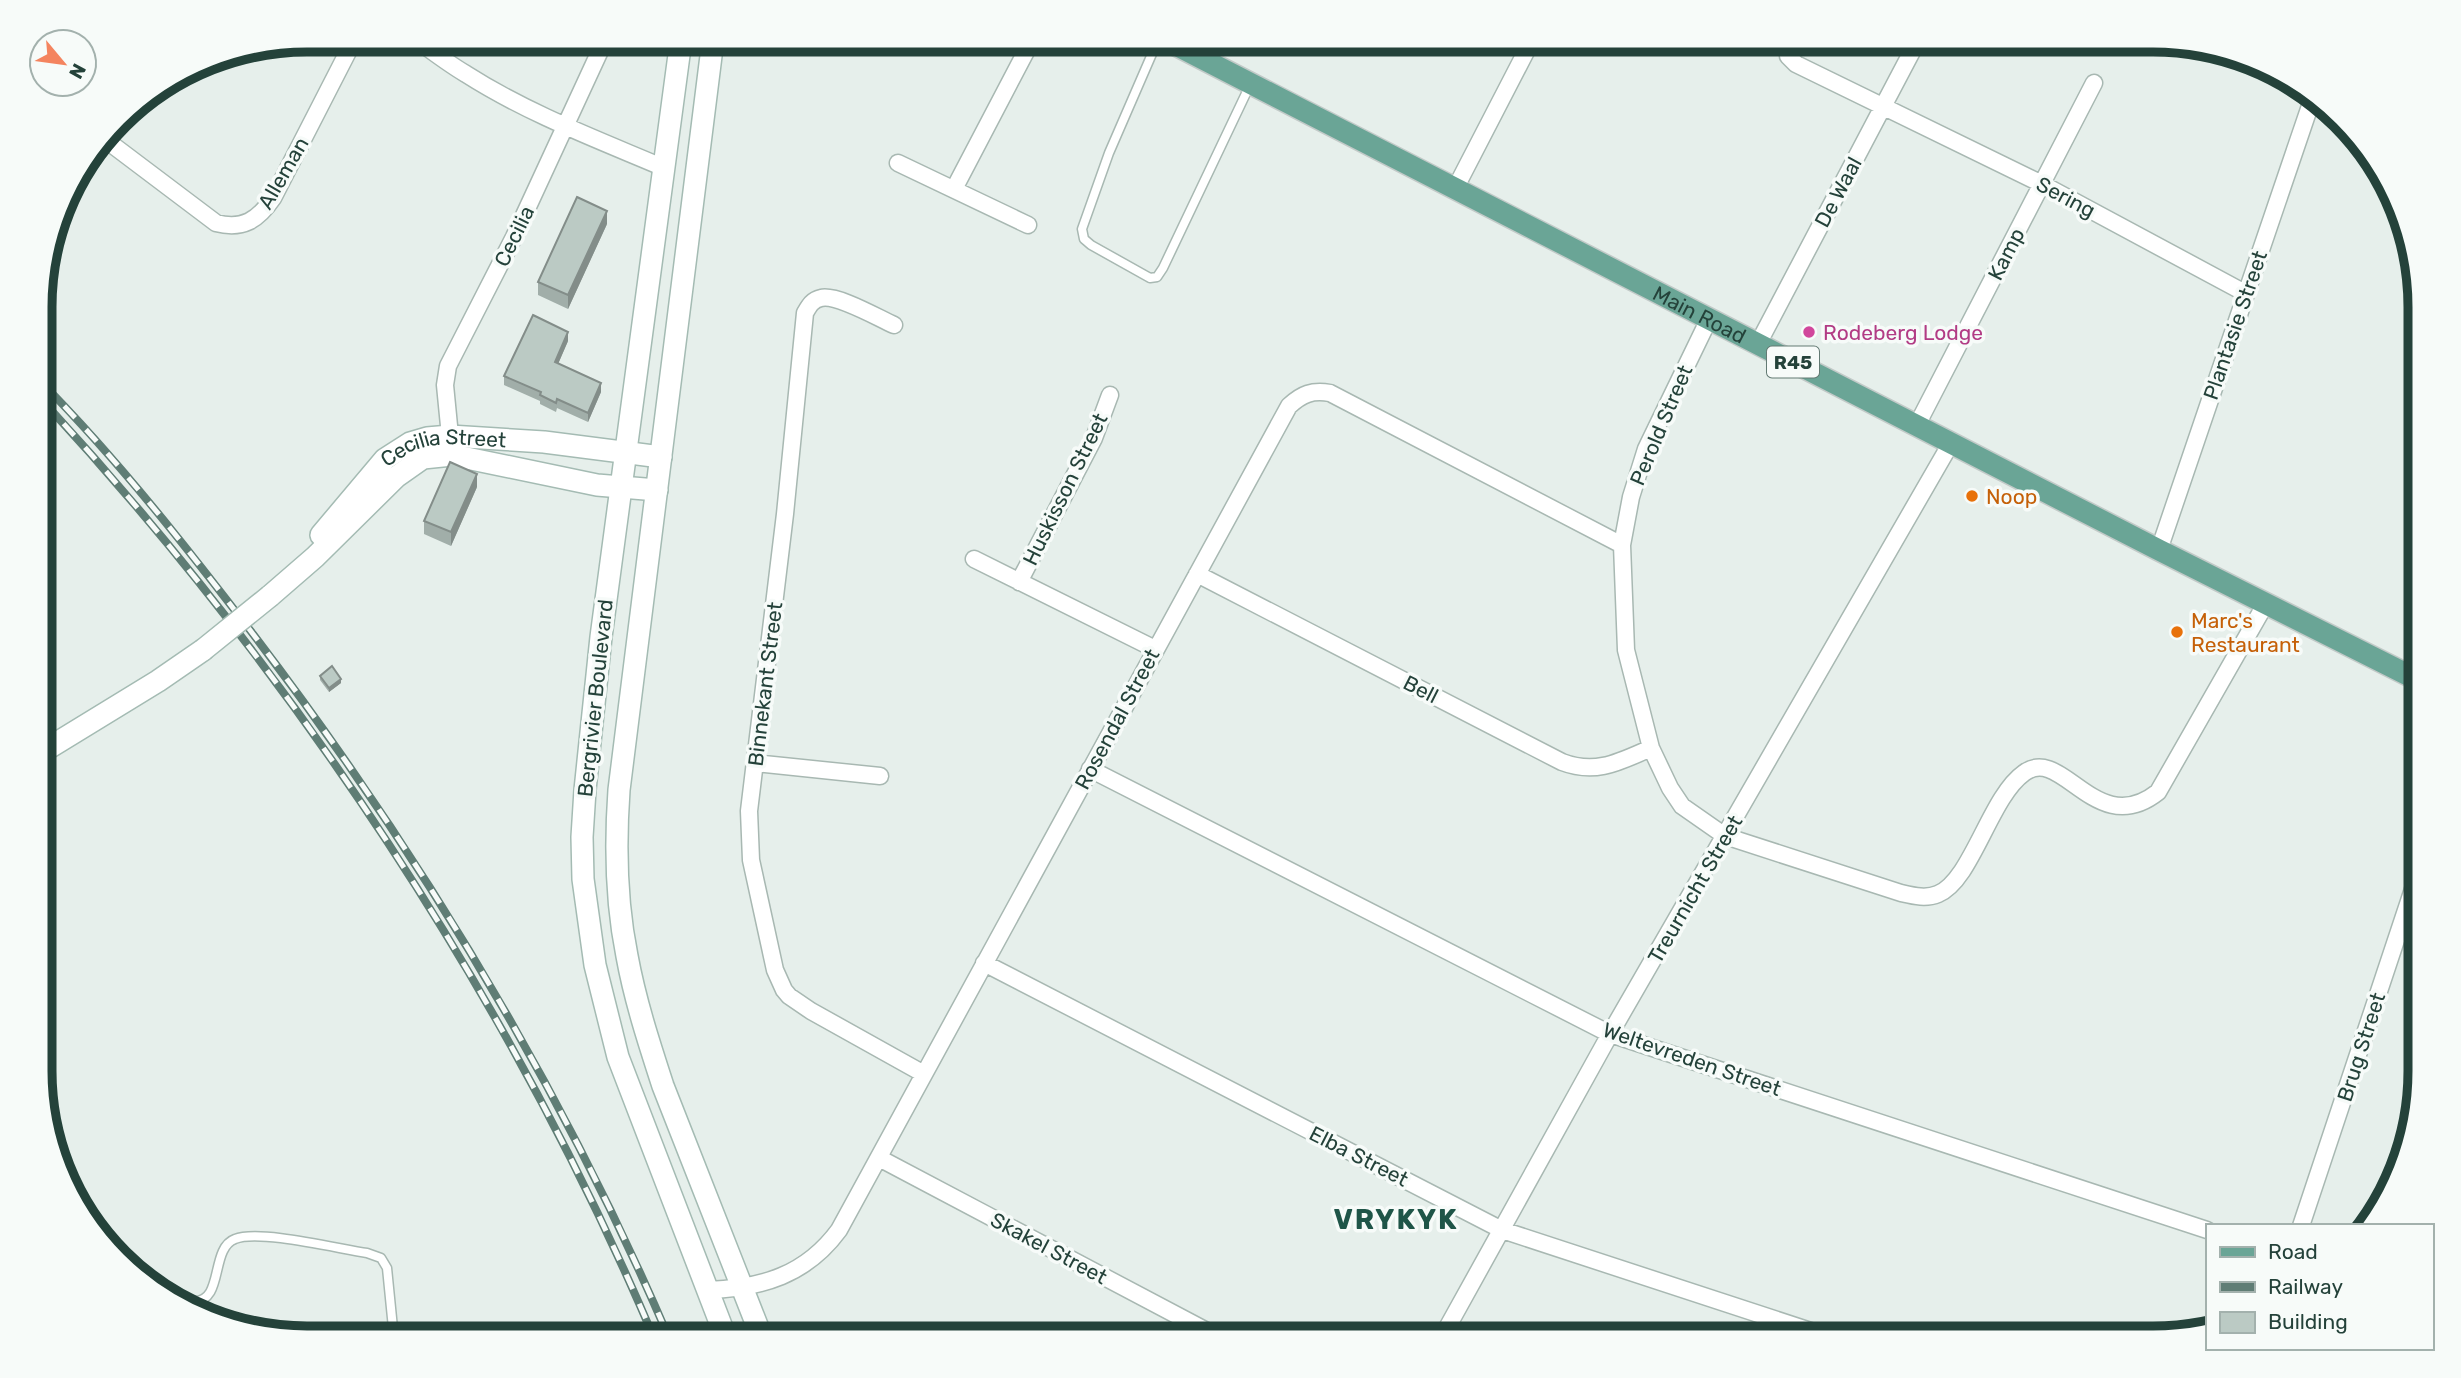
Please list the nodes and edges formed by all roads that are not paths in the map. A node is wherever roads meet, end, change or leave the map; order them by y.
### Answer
1 (348, 52) edge
2 (434, 52) edge
3 (599, 52) edge
4 (679, 52) edge
5 (712, 52) edge
6 (1026, 52) edge
7 (1153, 52) edge
8 (1188, 52) edge
9 (1526, 52) edge
10 (1787, 52) edge
11 (1912, 52) edge
12 (2094, 83) dead end
13 (1250, 85) junction
14 (1884, 106) junction
15 (2310, 106) edge
16 (565, 125) junction
17 (112, 144) edge
18 (898, 163) dead end
19 (662, 167) junction
20 (2042, 184) junction
21 (954, 189) junction
22 (1455, 189) junction
23 (1028, 225) dead end
24 (2245, 293) junction
25 (1709, 319) junction
26 (894, 325) dead end
27 (1758, 344) junction
28 (1110, 395) dead end
29 (1917, 425) junction
30 (450, 436) junction
31 (1951, 443) junction
32 (625, 452) junction
33 (661, 457) junction
34 (619, 487) junction
35 (657, 490) junction
36 (1622, 545) junction
37 (2159, 551) junction
38 (974, 559) dead end
39 (1197, 574) junction
40 (1019, 582) junction
41 (276, 590) junction
42 (2266, 603) junction
43 (1155, 649) junction
44 (2408, 675) edge
45 (52, 746) edge
46 (1651, 748) junction
47 (755, 763) junction
48 (1090, 769) junction
49 (880, 776) dead end
50 (1725, 836) junction
51 (2408, 903) edge
52 (984, 963) junction
53 (1611, 1034) junction
54 (924, 1074) junction
55 (879, 1158) junction
56 (2302, 1224) edge
57 (1502, 1230) junction
58 (2206, 1230) edge
59 (743, 1289) junction
60 (708, 1290) junction
61 (197, 1300) edge
62 (393, 1326) edge
63 (722, 1326) edge
64 (757, 1326) edge
65 (1195, 1326) edge
66 (1448, 1326) edge
67 (1795, 1326) edge

1 - 17 street, Alleman
2 - 16 street
3 - 16 street, Cecilia
4 - 19 street, Bergrivier Boulevard
5 - 33 street, Bergrivier Boulevard
6 - 21 street
7 - 13 lane
8 - 13 main road, Main Road / R45
9 - 22 street
10 - 14 street, Sering
11 - 14 street, De Waal
12 - 20 street, Kamp
13 - 22 main road, Main Road / R45
14 - 20 street, Sering
14 - 27 street, De Waal
15 - 24 street, Plantasie Street
16 - 19 street
16 - 30 street, Cecilia
18 - 21 street
19 - 32 street, Bergrivier Boulevard
20 - 24 street, Sering
20 - 29 street, Kamp
21 - 23 street
22 - 25 main road, Main Road / R45
24 - 37 street, Plantasie Street
25 - 27 main road, Main Road / R45
25 - 36 street, Perold Street
26 - 47 street, Binnekant Street
27 - 29 main road, Main Road / R45
28 - 40 street, Huskisson Street
29 - 31 main road, Main Road / R45
30 - 32 street, Cecilia Street
30 - 41 street, Cecilia Street
31 - 37 main road, Main Road / R45
31 - 50 street, Treurnicht Street
32 - 33 street, Cecilia Street
32 - 34 street, Bergrivier Boulevard
33 - 35 street, Bergrivier Boulevard
34 - 35 street, Cecilia Street
34 - 41 street, Cecilia Street
34 - 60 street, Bergrivier Boulevard
35 - 59 street, Bergrivier Boulevard
36 - 39 street, Rosendal Street
36 - 46 street, Perold Street
37 - 42 main road, Main Road / R45
38 - 40 street
39 - 43 street, Rosendal Street
39 - 46 street, Bell
40 - 43 street
41 - 45 street, Cecilia Street, bridge
42 - 44 main road, Main Road / R45
42 - 50 street, Perold Street
43 - 48 street, Rosendal Street
46 - 50 street, Perold Street
47 - 49 street
47 - 54 street, Binnekant Street
48 - 52 street, Rosendal Street
48 - 53 street, Weltevreden Street
50 - 53 street, Treurnicht Street
51 - 56 street, Brug Street
52 - 54 street, Rosendal Street
52 - 57 street, Elba Street
53 - 57 street, Treurnicht Street
53 - 58 street, Weltevreden Street
54 - 55 street, Rosendal Street
55 - 59 street, Rosendal Street
55 - 65 street, Skakel Street
57 - 66 street, Treurnicht Street
57 - 67 street, Elba Street
59 - 60 street, Rosendal Street
59 - 64 street, Bergrivier Boulevard
60 - 63 street, Bergrivier Boulevard
61 - 62 lane

